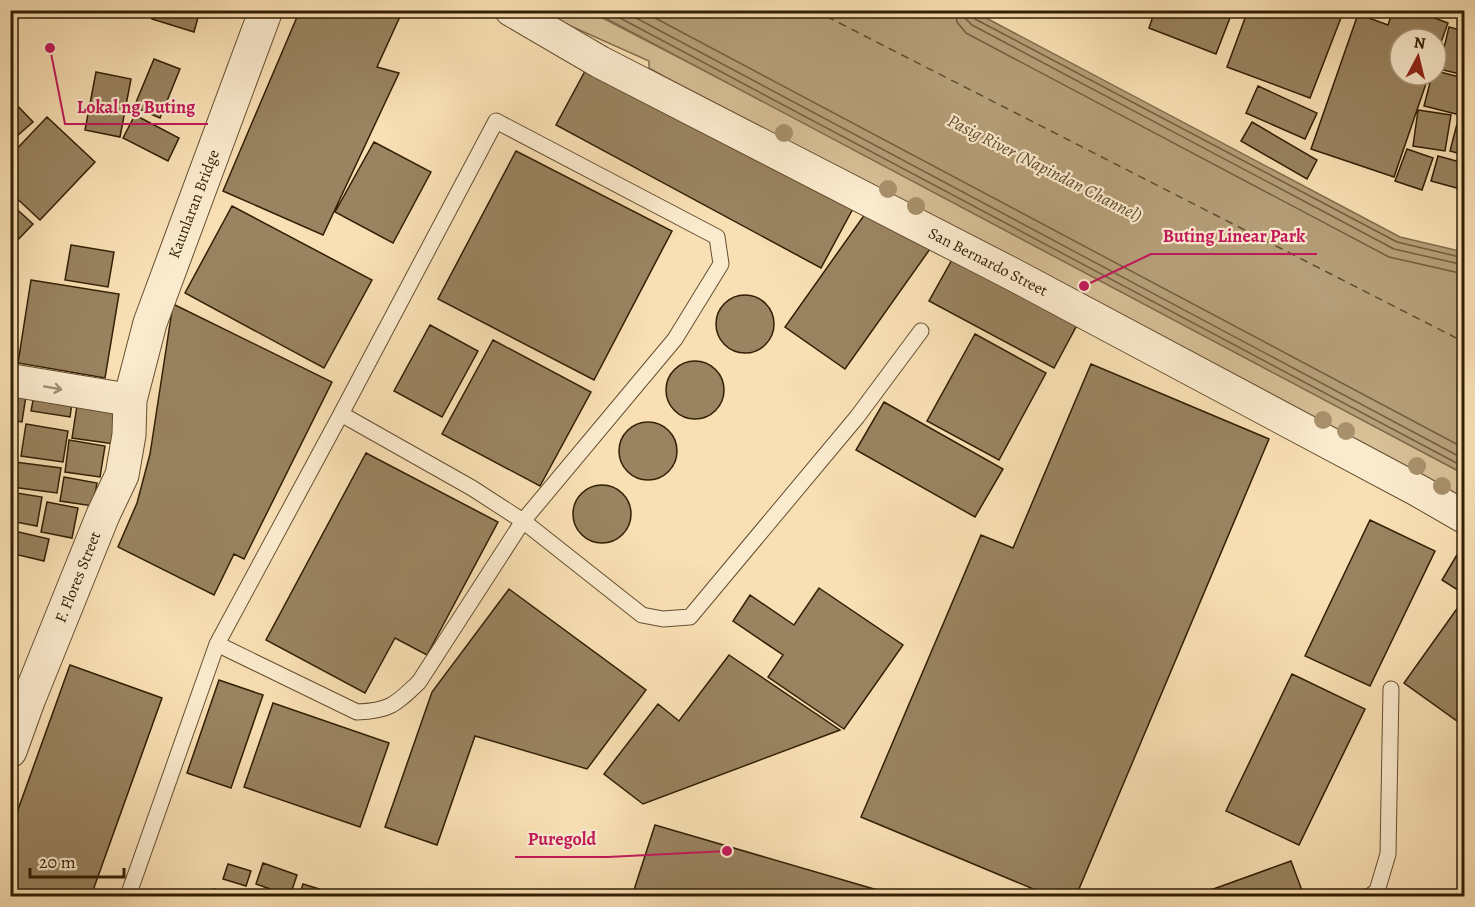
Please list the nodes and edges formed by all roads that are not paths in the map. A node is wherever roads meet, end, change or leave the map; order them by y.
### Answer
1 (266, 10) edge
2 (511, 10) edge
3 (921, 330) dead end
4 (10, 380) edge
5 (130, 400) junction
6 (341, 414) junction
7 (1464, 518) edge
8 (523, 521) junction
9 (217, 644) junction
10 (1391, 688) dead end
11 (19, 698) edge
12 (10, 751) edge
13 (128, 897) edge
14 (1370, 897) edge

1 - 5 street, Kaunlaran Bridge
2 - 7 street, San Bernardo Street
3 - 8 lane
4 -> 5 street
5 - 11 street, F. Flores Street
6 - 8 lane
6 - 8 lane
6 - 9 lane
8 - 9 lane
9 - 13 lane
10 - 14 lane
11 - 12 street, F. Flores Street

